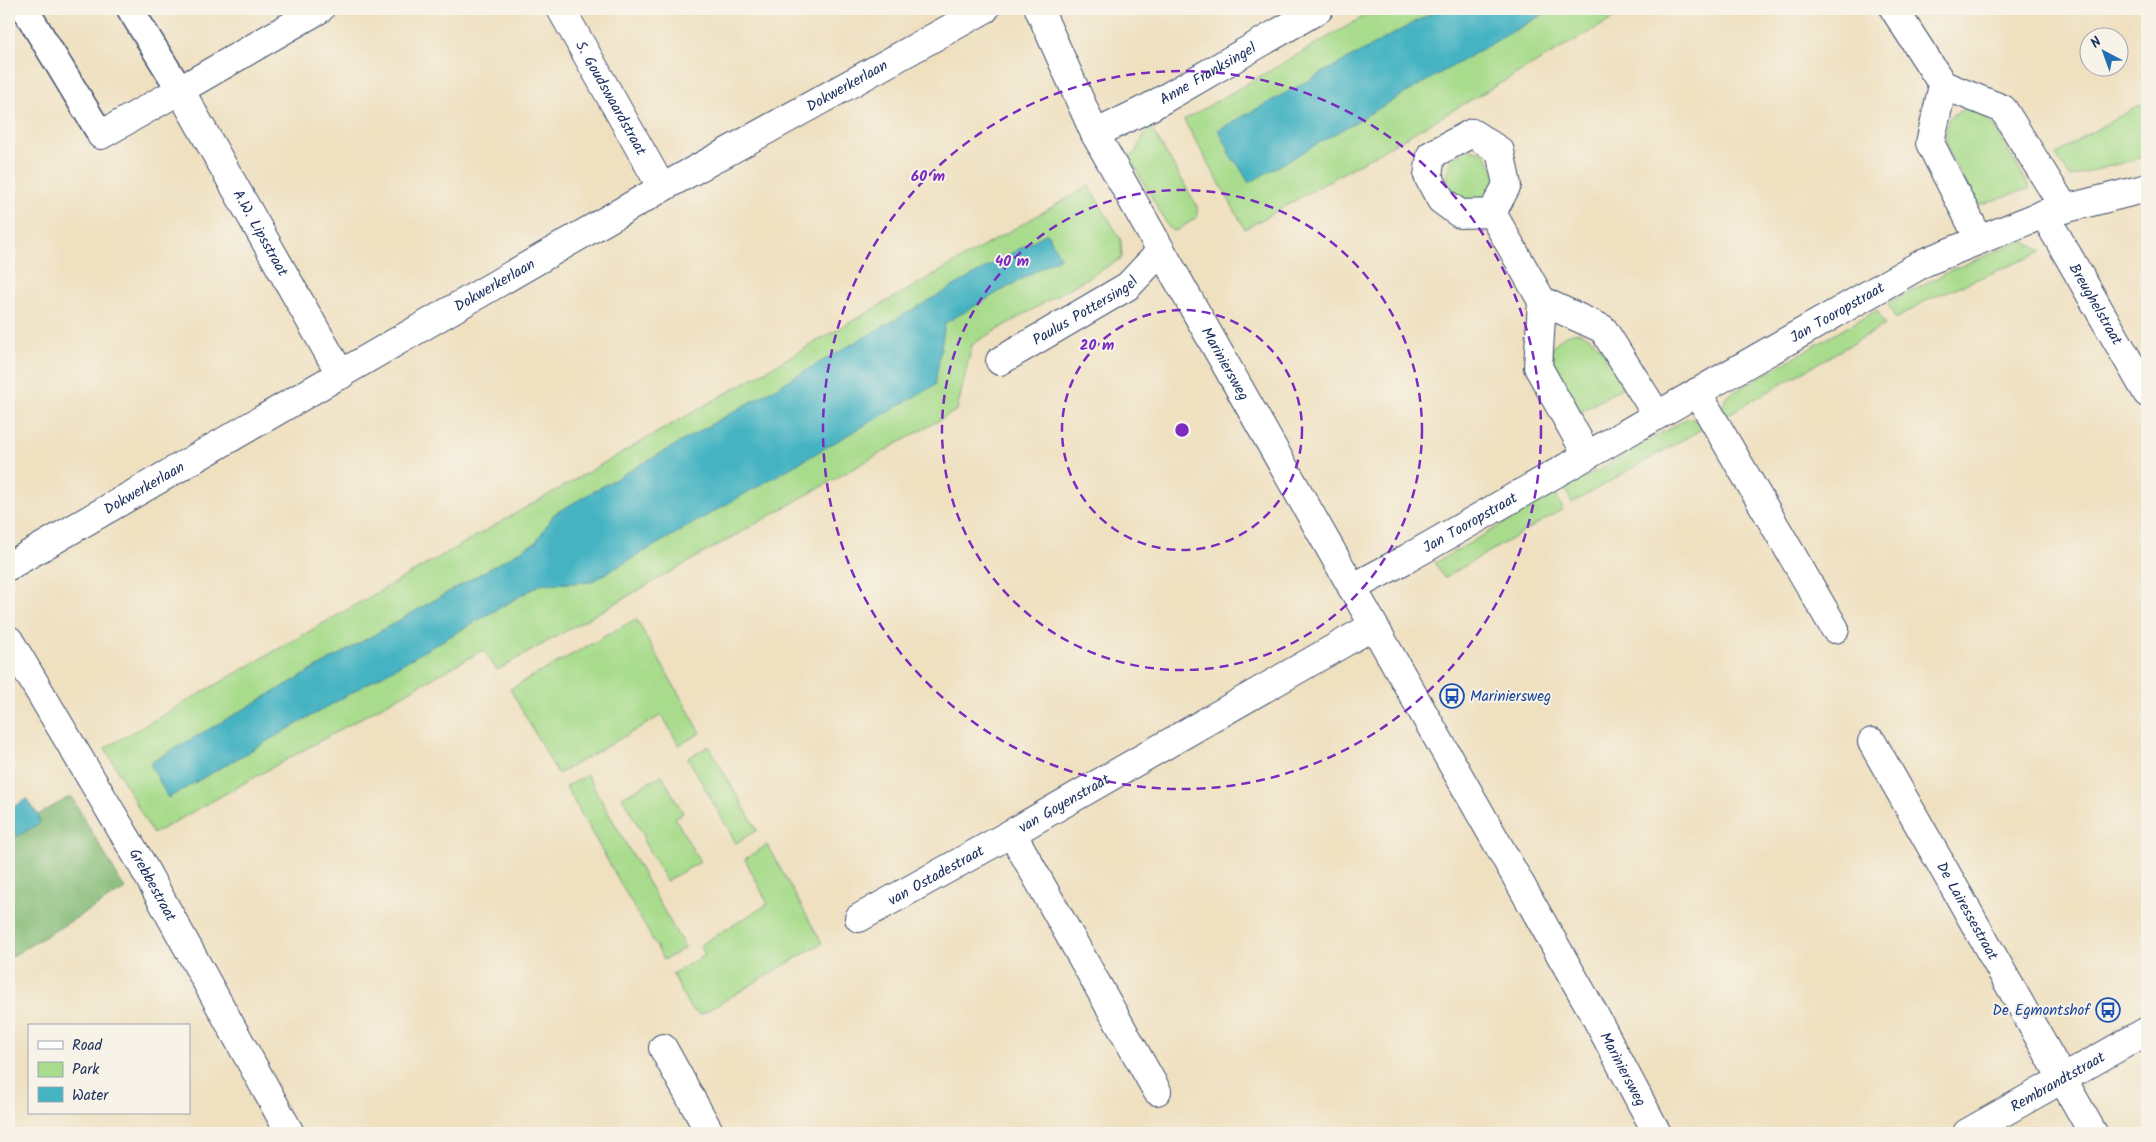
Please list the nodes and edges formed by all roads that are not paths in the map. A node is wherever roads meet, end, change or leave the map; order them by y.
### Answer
1 (25, 9) edge
2 (130, 9) edge
3 (320, 9) edge
4 (561, 9) edge
5 (985, 9) edge
6 (1039, 9) edge
7 (1319, 9) edge
8 (1894, 9) edge
9 (1943, 85) junction
10 (180, 90) junction
11 (1094, 134) junction
12 (101, 135) joint
13 (662, 188) junction
14 (2147, 188) edge
15 (2054, 212) junction
16 (1492, 213) dead end
17 (1979, 239) junction
18 (1161, 251) junction
19 (1542, 301) junction
20 (1000, 361) dead end
21 (341, 375) junction
22 (1697, 392) junction
23 (2147, 393) edge
24 (1657, 415) junction
25 (1587, 455) junction
26 (9, 566) edge
27 (1352, 588) junction
28 (1374, 626) junction
29 (1835, 629) dead end
30 (9, 640) edge
31 (1872, 742) dead end
32 (1012, 833) junction
33 (859, 918) dead end
34 (2147, 1031) edge
35 (663, 1048) dead end
36 (2063, 1079) junction
37 (1157, 1092) dead end
38 (290, 1133) edge
39 (710, 1133) edge
40 (1656, 1133) edge
41 (1967, 1133) edge
42 (2093, 1133) edge

1 - 12 street
2 - 10 street, A.W. Lipsstraat
3 - 10 street
4 - 13 street, S. Goudswaardstraat
5 - 13 street, Dokwerkerlaan
6 - 11 street, Mariniersweg
7 - 11 street, Anne Franksingel
8 - 9 street
9 - 15 street
9 - 17 street
10 - 12 street
10 - 21 street, A.W. Lipsstraat
11 - 18 street, Mariniersweg
13 - 21 street, Dokwerkerlaan
14 - 15 street, Jan Tooropstraat
15 - 17 street, Jan Tooropstraat
15 - 23 street, Breughelstraat
16 - 19 street
17 - 22 street, Jan Tooropstraat
18 - 20 street, Paulus Pottersingel
18 - 27 street, Mariniersweg
19 - 24 street
19 - 25 street
21 - 26 street, Dokwerkerlaan
22 - 24 street, Jan Tooropstraat
22 - 29 street
24 - 25 street, Jan Tooropstraat
25 - 27 street, Jan Tooropstraat
27 - 28 street, Mariniersweg
28 - 32 street, van Goyenstraat
28 - 40 street, Mariniersweg
30 - 38 street, Grebbestraat
31 - 36 street, De Lairessestraat
32 - 33 street, van Ostadestraat
32 - 37 street, van Goyenstraat
34 - 36 street, Rembrandtstraat
35 - 39 street
36 - 41 street, Rembrandtstraat
36 - 42 street, De Lairessestraat

